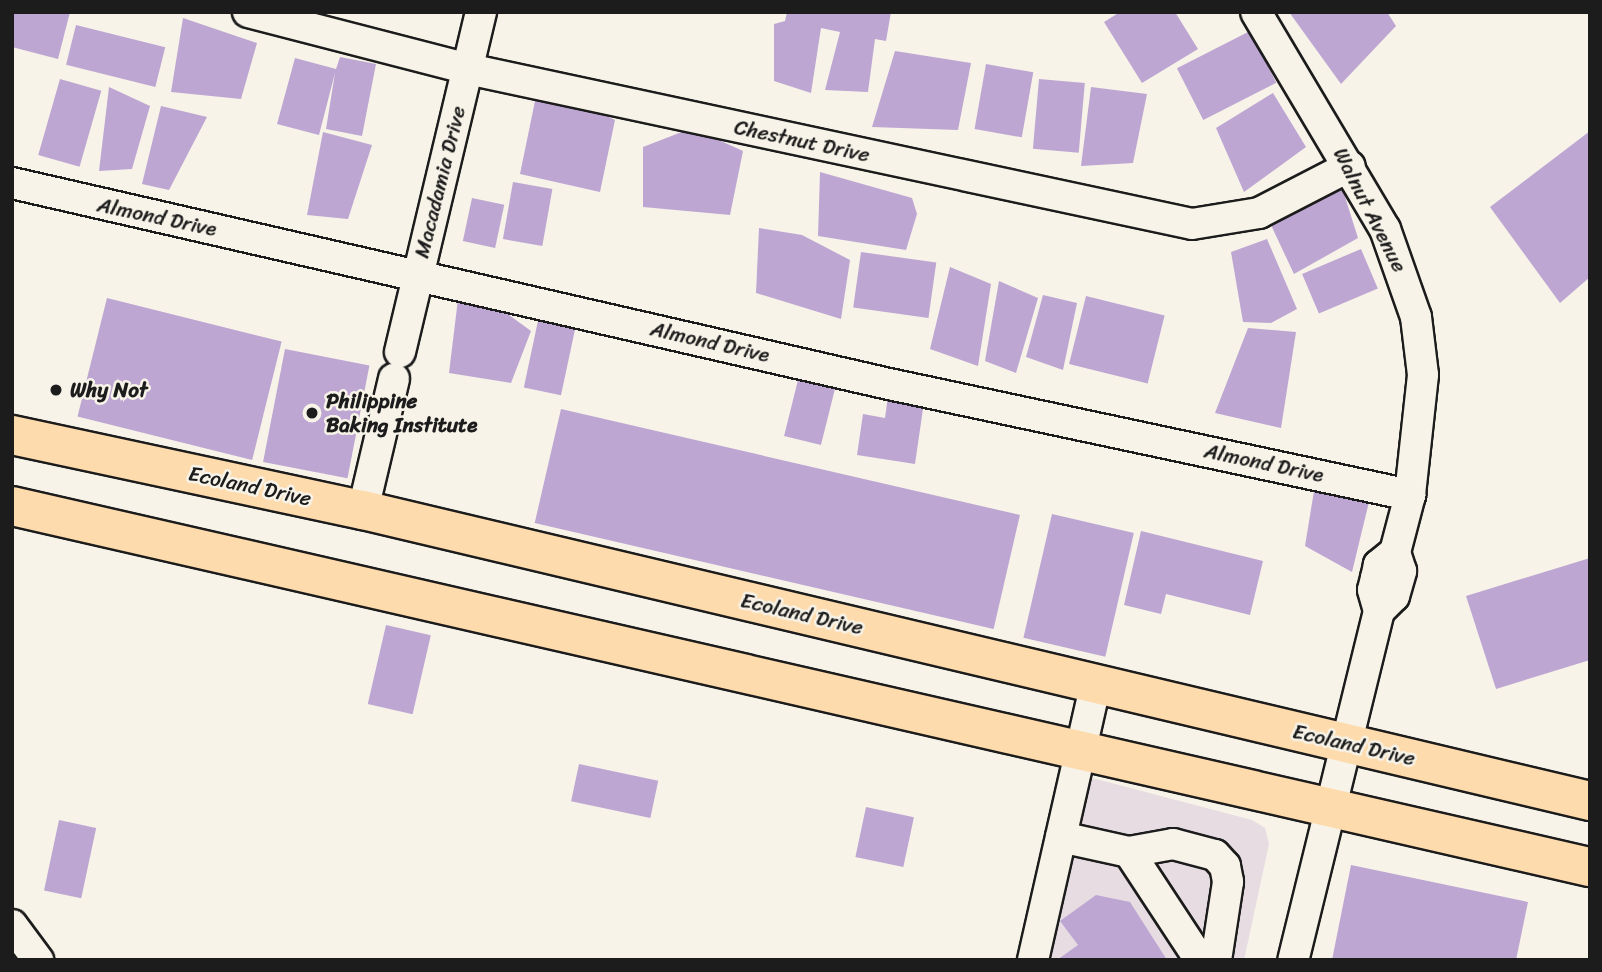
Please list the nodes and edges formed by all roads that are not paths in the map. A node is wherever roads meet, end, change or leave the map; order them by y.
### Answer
1 (248, 12) edge
2 (481, 12) edge
3 (1256, 12) edge
4 (468, 69) junction
5 (1350, 166) junction
6 (12, 183) edge
7 (418, 274) junction
8 (12, 435) edge
9 (1410, 495) junction
10 (12, 506) edge
11 (363, 510) junction
12 (1096, 683) junction
13 (1344, 742) junction
14 (1081, 747) junction
15 (1590, 801) edge
16 (1328, 806) junction
17 (1061, 837) junction
18 (1129, 852) junction
19 (1590, 867) edge
20 (12, 925) edge
21 (38, 960) edge
22 (1033, 960) edge
23 (1200, 960) edge
24 (1216, 960) edge
25 (1293, 960) edge

1 - 4 street, Chestnut Drive
2 - 4 street, Macadamia Drive
3 - 5 street, Walnut Avenue
4 - 5 street, Chestnut Drive
4 - 7 street, Macadamia Drive
5 - 9 street, Walnut Avenue
6 - 7 street, Almond Drive
7 - 9 street, Almond Drive
7 - 11 street, Macadamia Drive
8 - 11 main road, Ecoland Drive
9 - 13 street, Walnut Avenue
10 - 14 main road
11 - 12 main road, Ecoland Drive
12 - 13 main road, Ecoland Drive
12 - 14 street
13 - 15 main road, Ecoland Drive
13 - 16 street, Walnut Avenue
14 - 16 main road
14 - 17 street
16 - 19 main road
16 - 25 street, Walnut Avenue
17 - 18 street
17 - 22 street
18 - 23 street
18 - 24 street
20 - 21 street

